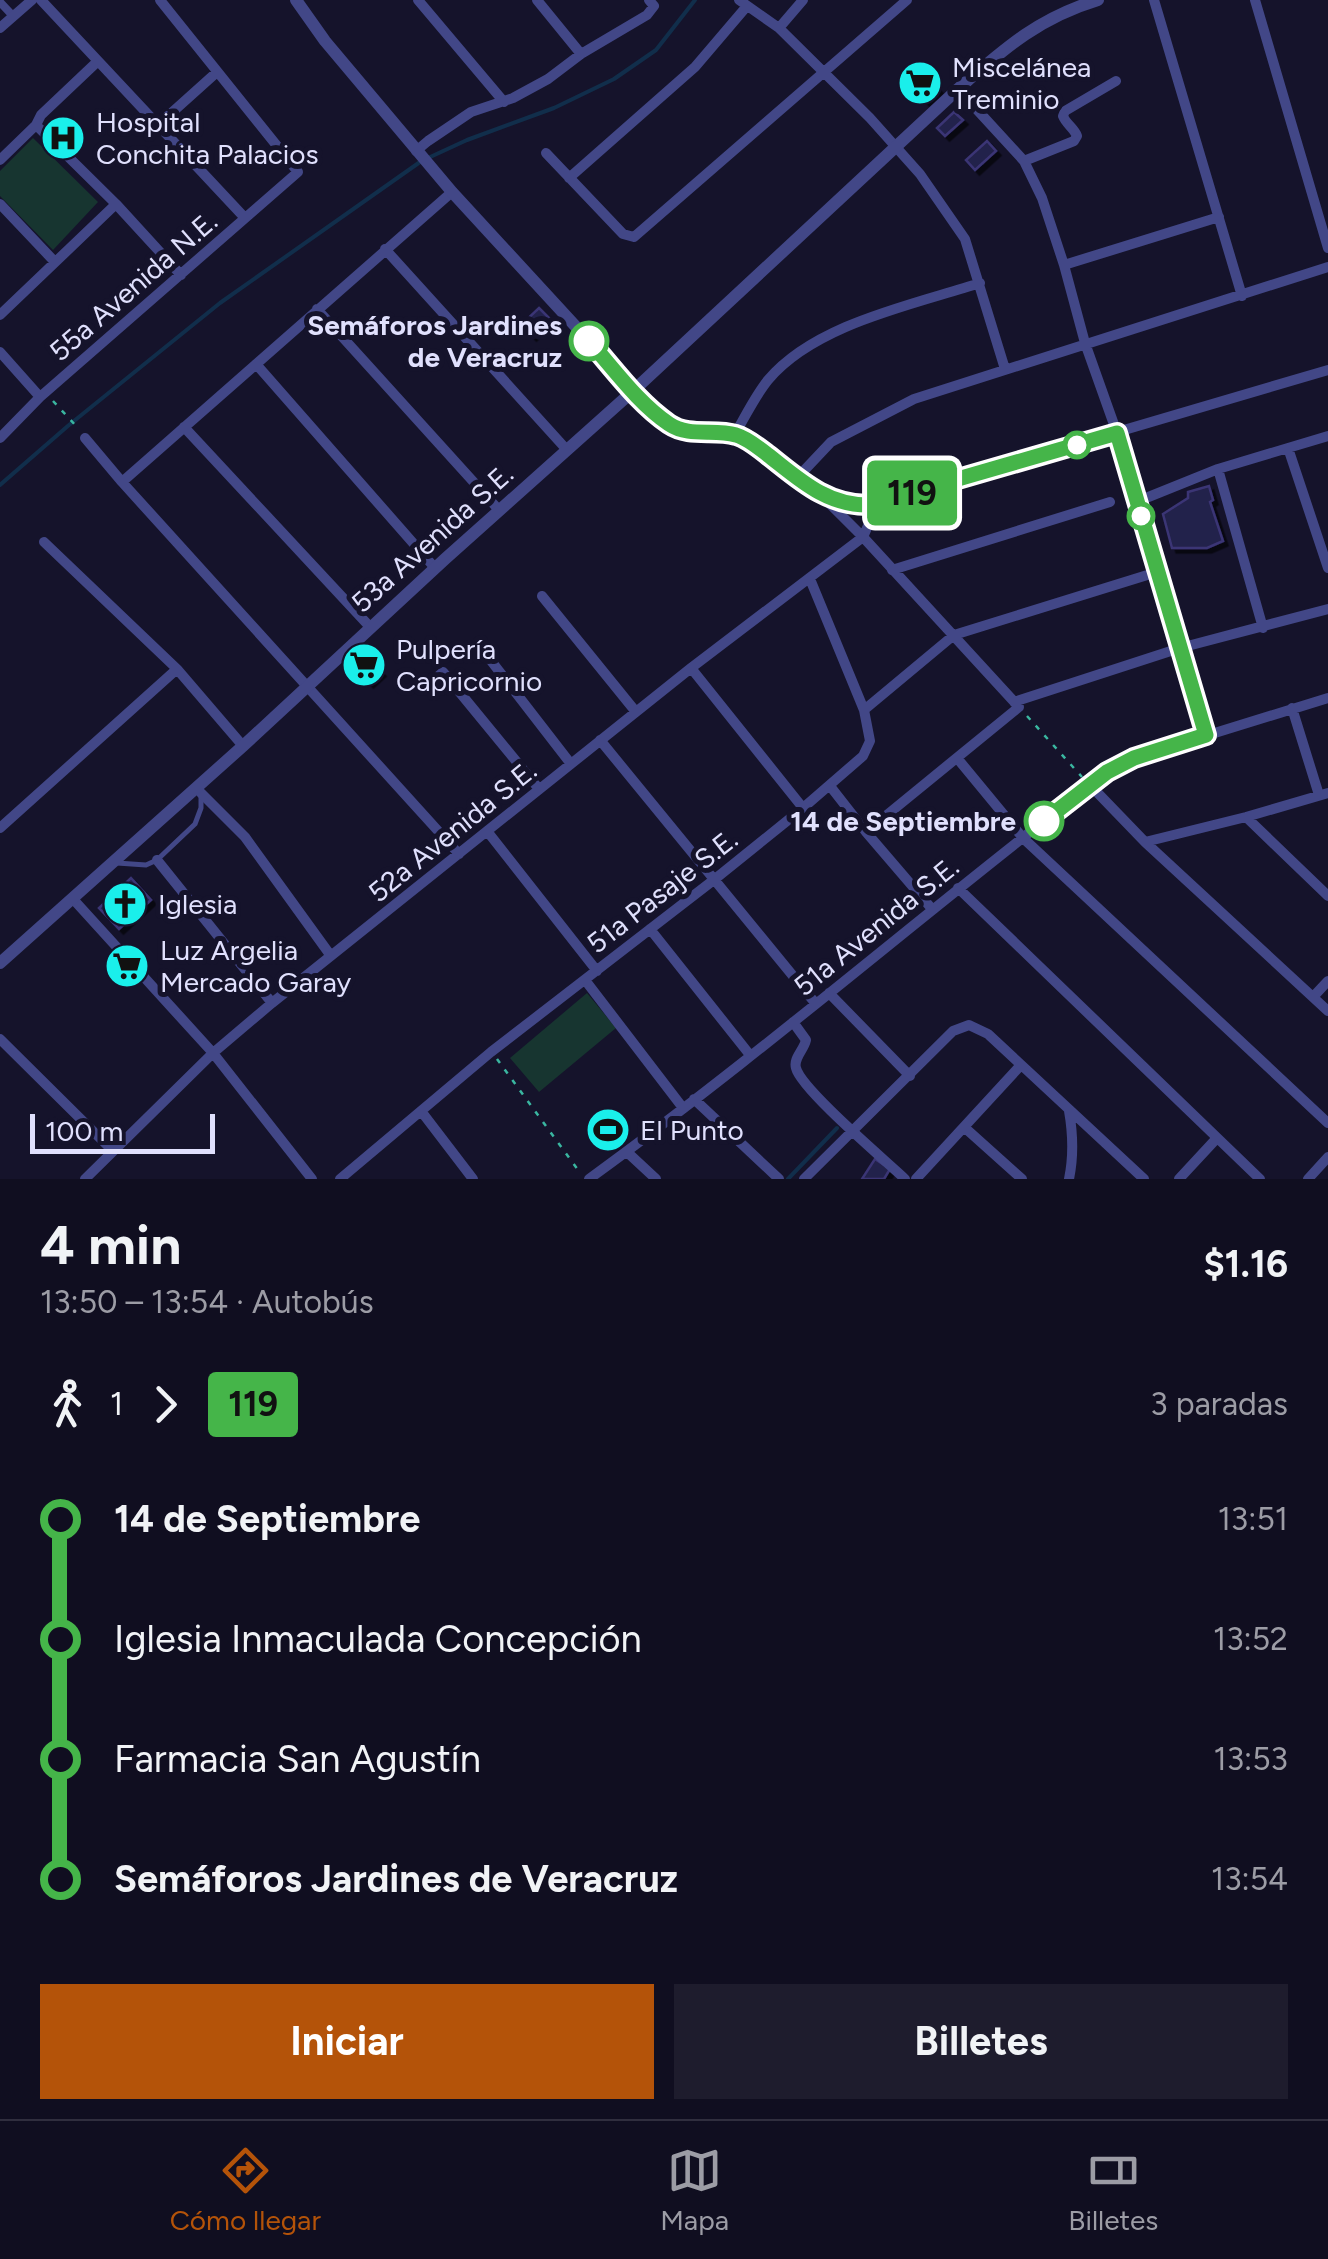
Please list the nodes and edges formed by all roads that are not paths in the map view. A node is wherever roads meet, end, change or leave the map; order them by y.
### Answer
1 (32, 0) edge
2 (42, 0) edge
3 (160, 0) edge
4 (296, 0) edge
5 (418, 0) edge
6 (537, 0) edge
7 (803, 0) edge
8 (907, 0) edge
9 (1098, 0) edge
10 (1154, 0) edge
11 (1256, 0) edge
12 (0, 2) edge
13 (651, 3) edge
14 (743, 3) edge
15 (13, 16) junction
16 (0, 28) edge
17 (779, 28) junction
18 (581, 54) junction
19 (98, 60) junction
20 (217, 72) junction
21 (824, 74) junction
22 (1116, 81) dead end
23 (958, 89) junction
24 (504, 102) junction
25 (36, 125) junction
26 (158, 125) junction
27 (896, 147) junction
28 (546, 153) dead end
29 (422, 157) junction
30 (0, 160) edge
31 (1024, 162) junction
32 (570, 178) junction
33 (452, 192) junction
34 (0, 204) edge
35 (116, 204) junction
36 (1218, 217) junction
37 (245, 218) junction
38 (1328, 248) edge
39 (385, 249) junction
40 (54, 261) junction
41 (1064, 264) junction
42 (1328, 267) edge
43 (181, 275) junction
44 (980, 282) junction
45 (1242, 296) junction
46 (317, 309) junction
47 (0, 315) edge
48 (1085, 343) junction
49 (0, 352) edge
50 (256, 364) junction
51 (1006, 369) junction
52 (1328, 370) edge
53 (633, 391) junction
54 (43, 395) junction
55 (184, 427) junction
56 (82, 433) road end
57 (1117, 433) junction
58 (735, 434) junction
59 (1328, 436) edge
60 (0, 438) edge
61 (1288, 448) junction
62 (567, 450) junction
63 (1218, 469) junction
64 (797, 478) junction
65 (122, 482) junction
66 (820, 494) junction
67 (1110, 502) dead end
68 (1136, 502) junction
69 (868, 505) junction
70 (499, 510) junction
71 (863, 537) junction
72 (44, 542) dead end
73 (435, 568) junction
74 (1328, 568) edge
75 (892, 570) junction
76 (1156, 572) junction
77 (810, 579) junction
78 (542, 596) dead end
79 (1328, 609) edge
80 (370, 628) junction
81 (1263, 628) junction
82 (954, 635) junction
83 (1180, 648) junction
84 (485, 652) dead end
85 (691, 668) junction
86 (177, 669) junction
87 (307, 687) junction
88 (424, 688) dead end
89 (1328, 698) edge
90 (1016, 705) junction
91 (1292, 708) junction
92 (864, 710) junction
93 (636, 712) junction
94 (1206, 735) junction
95 (600, 740) junction
96 (243, 746) junction
97 (957, 758) junction
98 (570, 764) junction
99 (1090, 785) junction
100 (830, 786) junction
101 (201, 789) junction
102 (539, 789) junction
103 (1324, 794) edge
104 (803, 808) junction
105 (1246, 817) junction
106 (0, 828) edge
107 (487, 832) junction
108 (866, 832) junction
109 (1023, 838) junction
110 (1145, 842) junction
111 (458, 854) junction
112 (156, 860) junction
113 (114, 863) junction
114 (715, 878) junction
115 (958, 888) junction
116 (1328, 896) edge
117 (73, 899) junction
118 (932, 909) junction
119 (650, 929) junction
120 (331, 956) junction
121 (0, 964) edge
122 (598, 970) junction
123 (585, 980) junction
124 (1328, 980) edge
125 (829, 993) junction
126 (1313, 996) junction
127 (272, 1003) junction
128 (816, 1004) junction
129 (1328, 1011) edge
130 (793, 1022) junction
131 (0, 1039) edge
132 (213, 1053) junction
133 (750, 1055) junction
134 (1022, 1065) junction
135 (910, 1076) junction
136 (694, 1100) junction
137 (683, 1108) junction
138 (1068, 1109) junction
139 (420, 1110) junction
140 (1328, 1123) edge
141 (964, 1127) junction
142 (854, 1131) junction
143 (1217, 1138) junction
144 (113, 1151) junction
145 (627, 1152) junction
146 (1328, 1157) edge
147 (85, 1179) edge
148 (312, 1179) edge
149 (340, 1179) edge
150 (473, 1179) edge
151 (587, 1179) edge
152 (656, 1179) edge
153 (779, 1179) edge
154 (804, 1179) edge
155 (905, 1179) edge
156 (916, 1179) edge
157 (1022, 1179) edge
158 (1069, 1179) edge
159 (1144, 1179) edge
160 (1179, 1179) edge
161 (1260, 1179) edge
162 (1308, 1179) edge

1 - 15 street
2 - 19 street
3 - 20 street
4 - 29 street
5 - 24 street
6 - 18 street
7 - 17 street
8 - 21 street
9 - 23 street, 53a Avenida S.E.
10 - 36 street
11 - 38 street
12 - 15 street
13 - 18 street
14 - 17 street
14 - 32 street
15 - 16 street
17 - 21 street
18 - 24 street
19 - 25 street
19 - 26 street
20 - 26 street
20 - 37 street, 55a Avenida N.E.
21 - 27 street
21 - 32 street
22 - 31 street
23 - 27 street, 53a Avenida S.E.
23 - 31 street
24 - 29 street
25 - 30 street
25 - 35 street
26 - 37 street
27 - 44 street
27 - 53 street, 53a Avenida S.E.
28 - 32 street
29 - 33 street
31 - 41 street
33 - 39 street
33 - 53 street
34 - 40 street
35 - 40 street
35 - 43 street
36 - 41 street
36 - 45 street
37 - 43 street, 55a Avenida N.E.
39 - 46 street
39 - 62 street
40 - 47 street
41 - 48 street
42 - 45 street
43 - 54 street, 55a Avenida N.E.
44 - 51 street
44 - 58 street
45 - 48 street
46 - 50 street
46 - 70 street
48 - 51 street
48 - 57 street
49 - 54 street
50 - 55 street
50 - 73 street
51 - 64 street
52 - 57 street
53 - 58 street
53 - 62 street, 53a Avenida S.E.
54 - 60 street, 55a Avenida N.E.
55 - 65 street
55 - 80 street
56 - 65 street
57 - 68 street
57 - 69 street
58 - 64 street
59 - 61 street
61 - 63 street
61 - 74 street
62 - 70 street, 53a Avenida S.E.
63 - 68 street
63 - 81 street
64 - 66 street
65 - 87 street
66 - 69 street
66 - 71 street
67 - 75 street
68 - 76 street
69 - 71 street
70 - 73 street, 53a Avenida S.E.
71 - 75 street
71 - 77 street, 52a Avenida S.E.
72 - 86 street
73 - 80 street, 53a Avenida S.E.
75 - 82 street
76 - 82 street
76 - 83 street
77 - 85 street, 52a Avenida S.E.
77 - 92 street, 51a Pasaje S.E.
78 - 93 street
79 - 81 street
80 - 87 street, 53a Avenida S.E.
81 - 83 street
82 - 90 street
82 - 92 street
83 - 90 street
83 - 94 street
84 - 98 street
85 - 93 street, 52a Avenida S.E.
85 - 104 street
86 - 96 street
86 - 106 street
87 - 96 street, 53a Avenida S.E.
87 - 111 street
88 - 102 street
89 - 91 street, 51a Avenida S.E.
90 - 97 street
91 - 94 street, 51a Avenida S.E.
91 - 103 street
92 - 100 street, 51a Pasaje S.E.
93 - 95 street, 52a Avenida S.E.
94 - 99 street, 51a Avenida S.E.
95 - 98 street, 52a Avenida S.E.
95 - 114 street
96 - 101 street, 53a Avenida S.E.
97 - 108 street
97 - 109 street
98 - 102 street, 52a Avenida S.E.
99 - 109 street, 51a Avenida S.E.
99 - 110 street
100 - 104 street, 51a Pasaje S.E.
100 - 108 street
101 - 112 lane
101 - 113 street, 53a Avenida S.E.
101 - 120 street
102 - 107 street, 52a Avenida S.E.
103 - 105 street
104 - 114 street, 51a Pasaje S.E.
105 - 110 street
105 - 116 street
107 - 111 street, 52a Avenida S.E.
107 - 122 street
108 - 118 street
109 - 115 street, 51a Avenida S.E.
109 - 140 street
110 - 126 street
111 - 120 street, 52a Avenida S.E.
112 - 113 lane
112 - 127 street
113 - 117 street, 53a Avenida S.E.
114 - 119 street, 51a Pasaje S.E.
114 - 128 street
115 - 118 street, 51a Avenida S.E.
115 - 143 street
117 - 121 street, 53a Avenida S.E.
117 - 132 street
118 - 125 street, 51a Avenida S.E.
119 - 122 street, 51a Pasaje S.E.
119 - 133 street
120 - 127 street, 52a Avenida S.E.
122 - 123 street, 51a Pasaje S.E.
123 - 137 street
123 - 139 street, 51a Pasaje S.E.
124 - 126 street
125 - 128 street, 51a Avenida S.E.
125 - 135 street
126 - 129 street
127 - 132 street, 52a Avenida S.E.
128 - 130 street, 51a Avenida S.E.
130 - 133 street, 51a Avenida S.E.
130 - 142 street
131 - 144 street
132 - 144 street, 52a Avenida S.E.
132 - 148 street
133 - 136 street, 51a Avenida S.E.
134 - 135 street
134 - 138 street
134 - 141 street
135 - 142 street
136 - 137 street, 51a Avenida S.E.
136 - 153 street
137 - 145 street, 51a Avenida S.E.
138 - 158 street
138 - 159 street
139 - 149 street, 51a Pasaje S.E.
139 - 150 street
141 - 156 street
141 - 157 street
142 - 154 street
142 - 155 street
143 - 160 street
143 - 161 street
144 - 147 street, 52a Avenida S.E.
145 - 151 street, 51a Avenida S.E.
145 - 152 street
146 - 162 street

